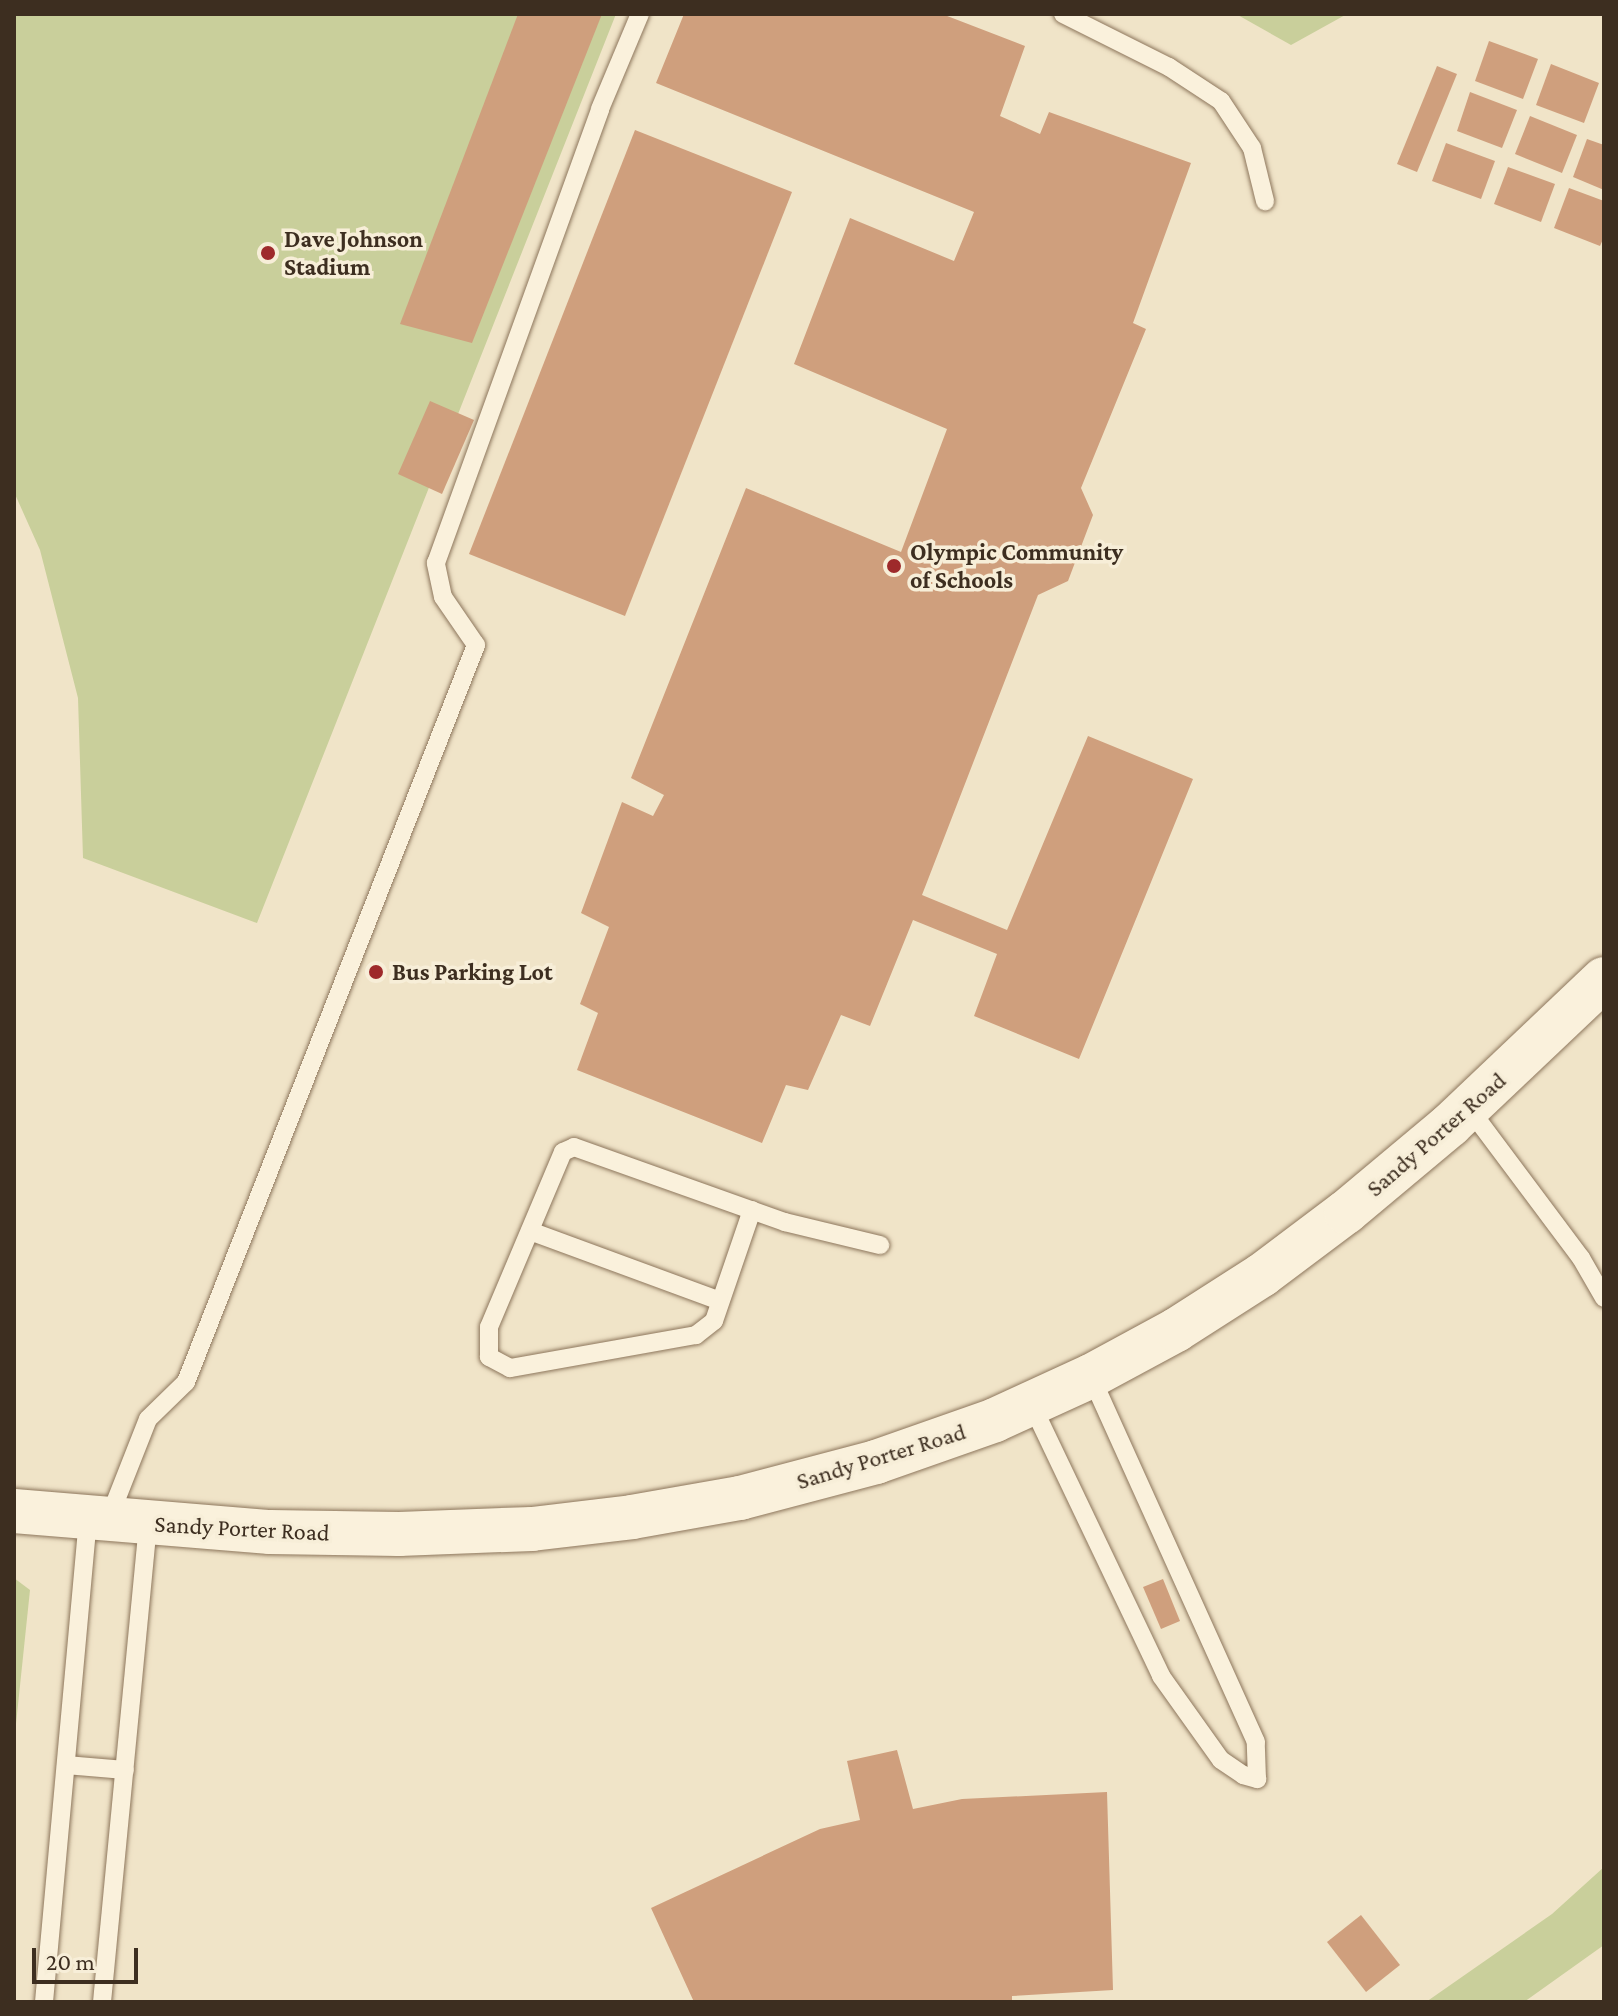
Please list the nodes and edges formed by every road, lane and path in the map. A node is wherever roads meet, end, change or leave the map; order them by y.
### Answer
1 (640, 14) edge
2 (1063, 14) edge
3 (1265, 201) dead end
4 (1604, 979) edge
5 (1468, 1107) junction
6 (752, 1210) junction
7 (530, 1231) junction
8 (880, 1245) dead end
9 (1604, 1298) edge
10 (720, 1301) junction
11 (1091, 1376) junction
12 (1031, 1403) junction
13 (14, 1511) edge
14 (115, 1521) junction
15 (66, 1765) junction
16 (125, 1770) junction
17 (44, 2002) edge
18 (102, 2002) edge

1 - 14 lane
2 - 3 lane
4 - 5 street, Sandy Porter Road
5 - 9 lane
5 - 11 street, Sandy Porter Road
6 - 7 lane
6 - 8 lane
6 - 10 lane
7 - 10 lane
7 - 10 lane
11 - 12 street, Sandy Porter Road
11 - 12 lane
12 - 14 street, Sandy Porter Road
13 - 14 street, Sandy Porter Road
14 - 15 lane
14 - 16 lane
15 - 16 lane
15 - 17 lane
16 - 18 lane

